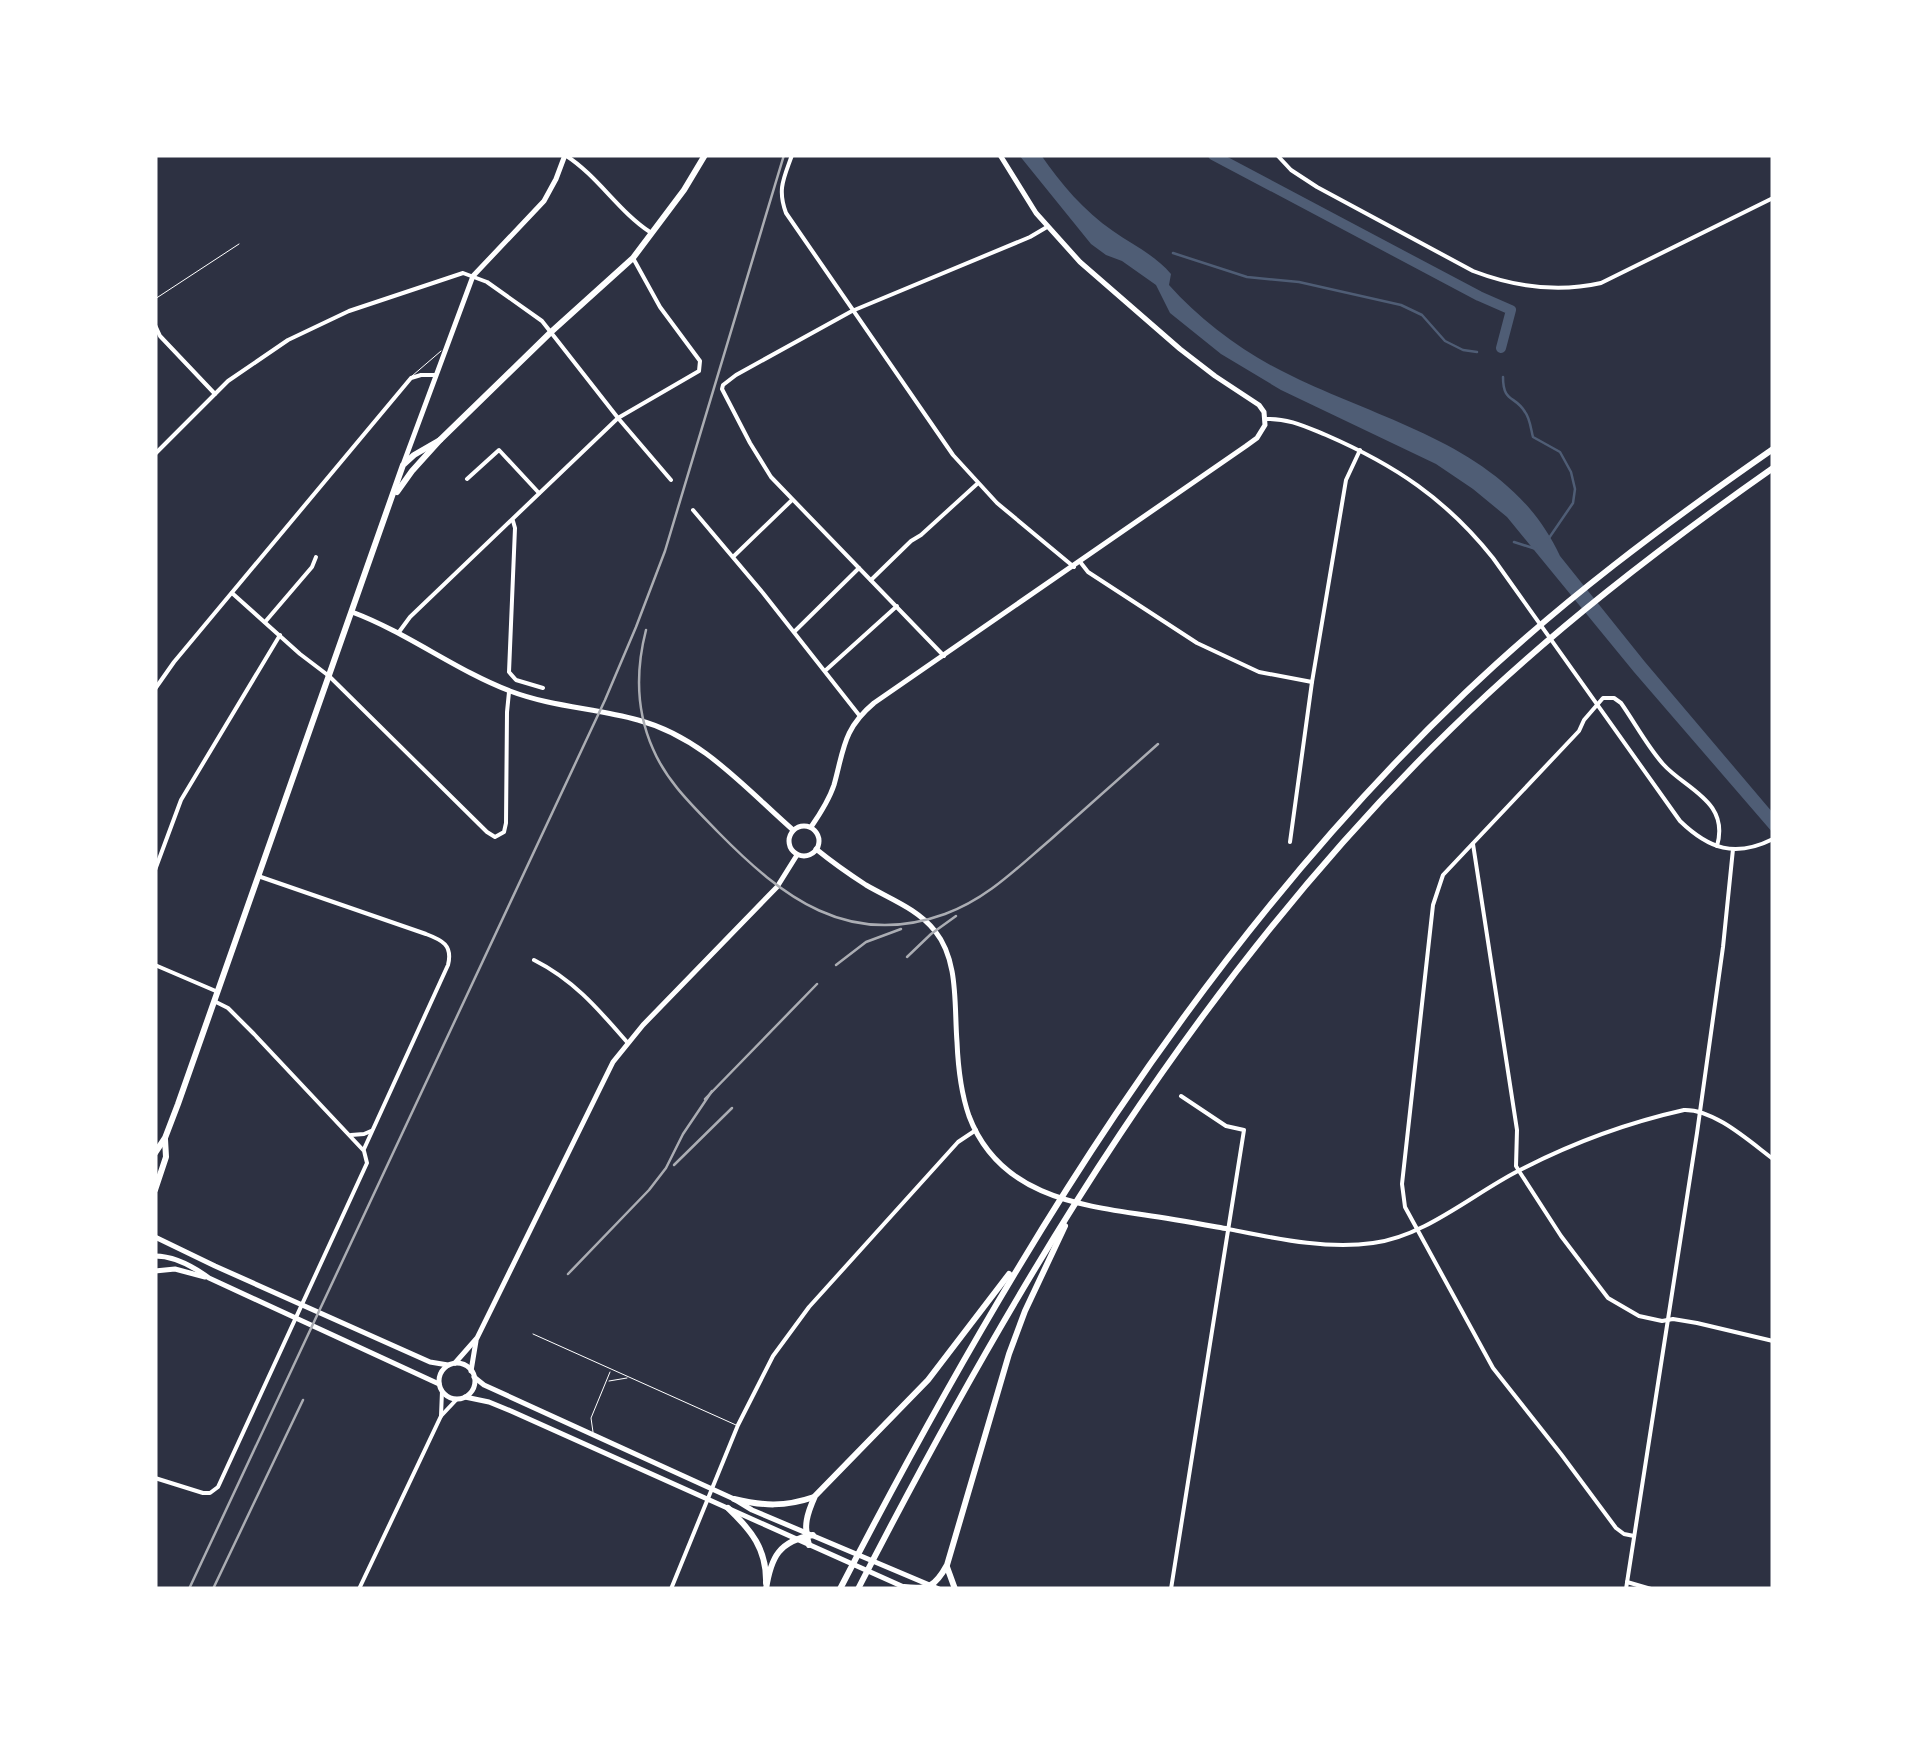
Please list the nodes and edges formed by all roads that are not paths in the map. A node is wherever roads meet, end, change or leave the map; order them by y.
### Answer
1 (565, 155) edge
2 (705, 155) edge
3 (792, 155) edge
4 (1000, 155) edge
5 (1277, 155) edge
6 (1773, 198) edge
7 (1046, 226) junction
8 (650, 232) junction
9 (240, 244) dead end
10 (633, 258) junction
11 (473, 276) junction
12 (155, 298) edge
13 (852, 311) junction
14 (155, 325) edge
15 (552, 332) junction
16 (158, 338) edge
17 (444, 350) junction
18 (435, 376) junction
19 (411, 378) junction
20 (215, 394) junction
21 (618, 418) junction
22 (1266, 419) junction
23 (440, 440) junction
24 (1773, 449) edge
25 (1360, 450) junction
26 (155, 454) edge
27 (403, 465) junction
28 (1773, 468) edge
29 (467, 479) dead end
30 (671, 480) dead end
31 (977, 484) junction
32 (540, 493) junction
33 (792, 500) junction
34 (392, 501) junction
35 (694, 510) dead end
36 (511, 520) junction
37 (733, 556) junction
38 (316, 557) dead end
39 (1080, 562) junction
40 (1074, 567) junction
41 (860, 568) junction
42 (871, 580) junction
43 (232, 594) junction
44 (897, 606) junction
45 (352, 612) junction
46 (265, 622) junction
47 (399, 632) junction
48 (794, 632) junction
49 (280, 635) junction
50 (944, 656) junction
51 (825, 670) junction
52 (329, 676) junction
53 (1312, 682) junction
54 (155, 688) edge
55 (543, 688) dead end
56 (510, 691) junction
57 (860, 716) junction
58 (811, 827) junction
59 (792, 830) junction
60 (1771, 840) edge
61 (1290, 842) dead end
62 (1473, 844) junction
63 (1716, 846) junction
64 (1733, 849) junction
65 (816, 850) junction
66 (797, 854) junction
67 (155, 870) edge
68 (258, 876) junction
69 (534, 960) dead end
70 (155, 965) edge
71 (218, 992) junction
72 (214, 1001) junction
73 (628, 1042) junction
74 (1181, 1096) dead end
75 (1700, 1111) junction
76 (976, 1130) junction
77 (370, 1131) junction
78 (348, 1135) junction
79 (165, 1138) junction
80 (364, 1151) junction
81 (155, 1153) edge
82 (1773, 1159) edge
83 (1519, 1170) junction
84 (155, 1190) edge
85 (1078, 1200) junction
86 (1228, 1229) junction
87 (1417, 1230) junction
88 (155, 1237) edge
89 (1033, 1240) junction
90 (155, 1256) edge
91 (155, 1271) edge
92 (209, 1278) junction
93 (1668, 1320) junction
94 (533, 1334) dead end
95 (477, 1338) junction
96 (1773, 1341) edge
97 (452, 1364) junction
98 (611, 1370) junction
99 (473, 1374) junction
100 (631, 1378) junction
101 (606, 1382) junction
102 (440, 1387) junction
103 (461, 1398) junction
104 (442, 1416) junction
105 (738, 1426) junction
106 (595, 1436) junction
107 (155, 1478) edge
108 (815, 1496) junction
109 (734, 1499) junction
110 (728, 1508) junction
111 (808, 1535) junction
112 (1634, 1536) junction
113 (795, 1539) junction
114 (809, 1545) junction
115 (947, 1565) junction
116 (916, 1580) joint
117 (766, 1586) edge
118 (1626, 1586) edge
119 (906, 1588) edge
120 (929, 1588) edge
121 (359, 1589) edge
122 (670, 1589) edge
123 (840, 1589) edge
124 (858, 1589) edge
125 (955, 1589) edge
126 (1171, 1589) edge
127 (1652, 1589) edge

1 - 8 street
1 - 11 street
2 - 8 main road
3 - 13 street
4 - 7 street
5 - 6 street
7 - 13 street
7 - 22 street
8 - 10 main road
9 - 12 lane
10 - 15 main road
10 - 21 street
11 - 15 street
11 - 17 street
11 - 20 street
13 - 31 street
13 - 33 street
14 - 16 street
15 - 21 street
15 - 23 main road
16 - 20 street
17 - 18 street
17 - 19 lane
18 - 19 street
18 - 27 street
19 - 43 street
20 - 26 street
21 - 30 street
21 - 32 street
22 - 25 street
22 - 39 street
23 - 27 main road
23 - 34 main road
24 - 89 main road
25 - 53 street
25 - 63 street
27 - 34 main road
28 - 85 main road
29 - 32 street
31 - 40 street
31 - 42 street
32 - 36 street
33 - 37 street
33 - 41 street
34 - 45 main road
35 - 37 street
36 - 47 street
36 - 55 street
37 - 48 street
38 - 46 street
39 - 40 street
39 - 53 street
40 - 50 street
41 - 42 street
41 - 48 street
42 - 44 street
43 - 46 street
43 - 54 street
44 - 50 street
44 - 51 street
45 - 47 street
45 - 52 main road
46 - 49 street
47 - 56 street
48 - 51 street
49 - 52 street
49 - 67 street
50 - 57 street
51 - 57 street
52 - 56 street
52 - 68 main road
53 - 61 street
56 - 59 street
57 - 58 street
58 - 59 street
58 - 65 street
59 - 66 street
60 - 64 street
62 - 63 street
62 - 83 street
62 - 87 street
63 - 64 street
64 - 75 street
65 - 66 street
65 - 76 street
66 - 73 street
68 - 71 main road
68 - 77 street
69 - 73 street
70 - 71 street
71 - 72 main road
72 - 78 street
72 - 79 main road
73 - 95 street
74 - 86 street
75 - 82 street
75 - 83 street
75 - 93 street
76 - 86 street
76 - 105 street
77 - 78 street
77 - 80 street
78 - 80 street
79 - 81 main road
79 - 84 main road
80 - 107 street
83 - 87 street
83 - 93 street
85 - 115 main road
85 - 124 main road
86 - 87 street
86 - 126 street
87 - 112 street
88 - 97 street
89 - 108 main road
89 - 123 main road
90 - 92 street
91 - 92 street
92 - 102 street
93 - 96 street
93 - 112 street
94 - 98 lane
95 - 97 street
95 - 99 street
97 - 99 street
97 - 102 street
98 - 100 lane
98 - 101 lane
99 - 103 street
99 - 106 street
100 - 101 lane
100 - 105 lane
101 - 106 lane
102 - 103 street
102 - 104 street
103 - 104 street
103 - 110 street
104 - 121 street
105 - 122 street
106 - 109 street
108 - 109 main road
108 - 111 main road
109 - 111 street
110 - 113 street
110 - 117 main road
111 - 113 main road
111 - 114 main road
111 - 116 street
112 - 118 street
113 - 114 street
113 - 117 main road
114 - 119 street
115 - 120 main road
115 - 125 main road
116 - 120 main road
118 - 127 street
119 - 120 main road

